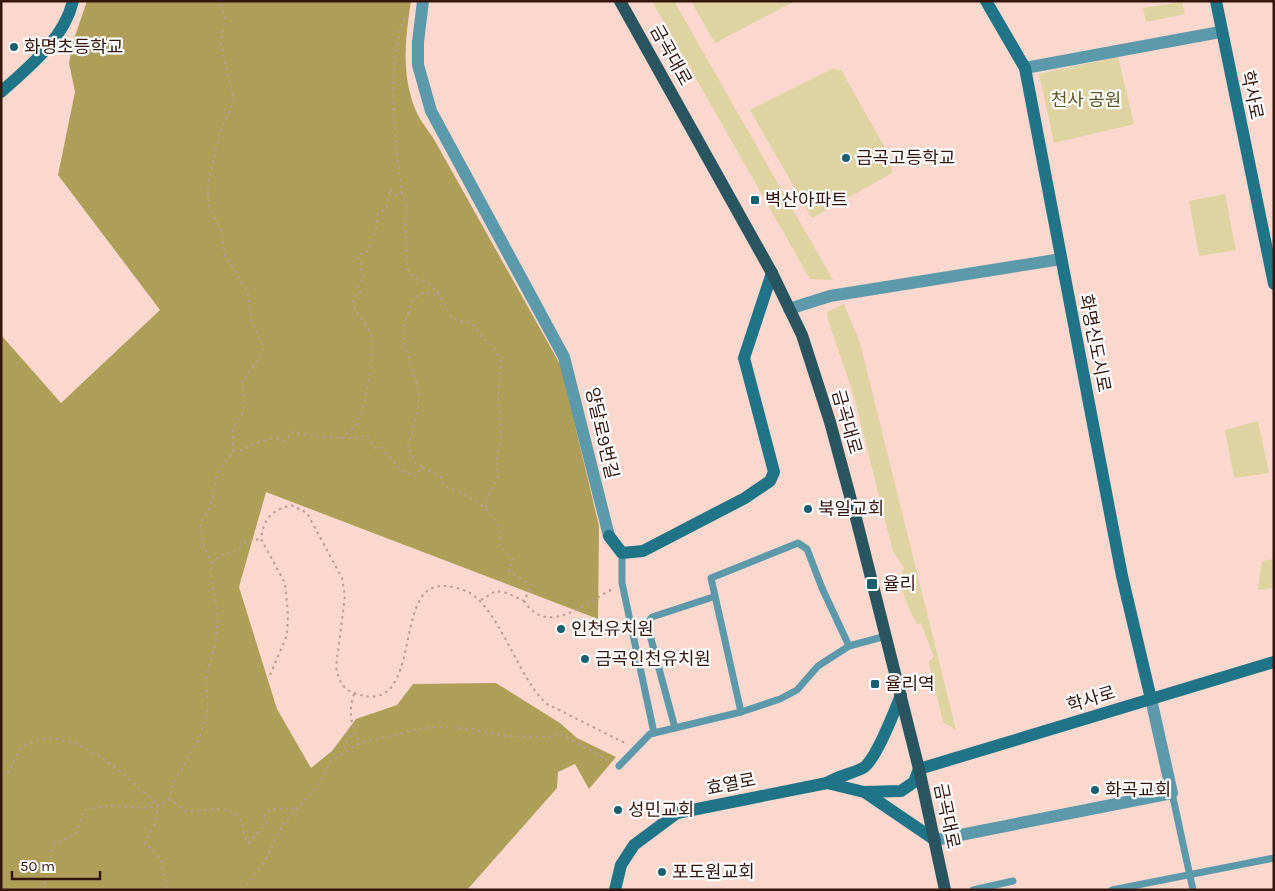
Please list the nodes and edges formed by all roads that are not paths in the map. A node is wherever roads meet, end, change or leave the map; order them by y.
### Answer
1 (73, 1) edge
2 (620, 1) edge
3 (986, 1) edge
4 (1216, 1) edge
5 (422, 6) edge
6 (1220, 32) junction
7 (1025, 68) junction
8 (1, 92) edge
9 (1061, 259) junction
10 (772, 273) junction
11 (1274, 284) edge
12 (782, 294) junction
13 (760, 304) junction
14 (789, 309) junction
15 (609, 536) joint
16 (622, 553) junction
17 (714, 597) junction
18 (886, 636) junction
19 (849, 646) junction
20 (1274, 662) edge
21 (901, 695) junction
22 (1151, 699) junction
23 (740, 712) junction
24 (675, 728) junction
25 (654, 733) junction
26 (619, 766) road end
27 (864, 767) junction
28 (919, 769) junction
29 (827, 783) junction
30 (868, 792) junction
31 (1172, 793) junction
32 (935, 840) junction
33 (1274, 858) edge
34 (1190, 874) junction
35 (1013, 881) dead end
36 (615, 890) edge
37 (945, 890) edge
38 (973, 890) edge
39 (1112, 890) edge
40 (1193, 890) edge

1 - 8 main road
2 - 10 main road, 금곡대로
3 - 7 main road, 화명신도시로
4 - 6 main road, 학사로
5 - 15 street, 양달로9번길
6 - 7 street
6 - 11 main road, 학사로
7 - 9 main road, 화명신도시로
9 - 14 street
9 - 22 main road, 화명신도시로
10 - 12 main road, 금곡대로
10 - 13 main road
12 - 13 main road
12 - 14 main road, 금곡대로
13 - 16 main road
14 - 18 main road, 금곡대로
15 - 16 main road, 양달로9번길
16 - 25 lane
17 - 19 lane
17 - 23 lane
17 - 24 lane
18 - 19 lane
18 - 21 main road, 금곡대로
19 - 23 lane
20 - 22 main road, 학사로
21 - 27 main road
21 - 28 main road, 금곡대로
22 - 28 main road, 학사로
22 - 31 street
23 - 24 lane
24 - 25 lane
25 - 26 lane
27 - 29 main road
27 - 30 main road
28 - 30 main road
28 - 32 main road, 금곡대로
29 - 30 main road, 효열로
29 - 36 main road, 효열로
30 - 32 main road
31 - 32 street
31 - 34 lane
32 - 37 main road, 금곡대로
33 - 34 lane
34 - 39 lane
34 - 40 lane
35 - 38 lane

